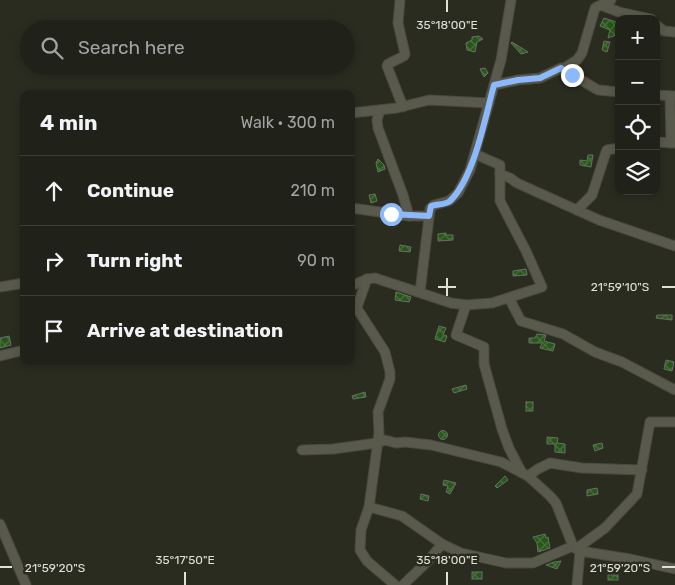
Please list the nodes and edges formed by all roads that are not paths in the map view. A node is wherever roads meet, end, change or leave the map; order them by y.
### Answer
1 (400, 0) edge
2 (510, 0) edge
3 (612, 0) edge
4 (601, 4) junction
5 (633, 15) edge
6 (660, 28) edge
7 (675, 32) edge
8 (563, 69) junction
9 (494, 85) junction
10 (615, 92) edge
11 (672, 96) edge
12 (489, 102) junction
13 (403, 107) junction
14 (380, 110) junction
15 (355, 113) edge
16 (660, 142) edge
17 (673, 143) edge
18 (615, 148) edge
19 (475, 154) junction
20 (500, 174) junction
21 (517, 184) junction
22 (500, 186) junction
23 (355, 209) edge
24 (577, 210) junction
25 (409, 216) junction
26 (429, 216) junction
27 (675, 246) edge
28 (366, 279) junction
29 (20, 284) edge
30 (355, 284) edge
31 (0, 286) edge
32 (420, 292) junction
33 (509, 298) junction
34 (466, 305) junction
35 (20, 351) edge
36 (0, 356) edge
37 (675, 390) edge
38 (675, 422) edge
39 (381, 442) junction
40 (302, 450) dead end
41 (642, 470) junction
42 (524, 474) junction
43 (369, 507) junction
44 (0, 524) edge
45 (442, 544) junction
46 (576, 549) junction
47 (675, 569) edge
48 (26, 585) edge
49 (394, 585) edge
50 (403, 585) edge
51 (577, 585) edge

1 - 13 street
2 - 9 street
3 - 4 street
4 - 5 street
4 - 8 street
6 - 7 street
8 - 9 street
8 - 10 street
9 - 12 street
11 - 17 street
12 - 13 street
12 - 19 street
13 - 14 street
14 - 15 street
14 - 25 street
16 - 17 street
18 - 24 street
19 - 20 street
19 - 26 street
20 - 21 street
20 - 22 street
21 - 22 street
21 - 24 street
22 - 33 street
23 - 25 street
24 - 27 street
25 - 26 street
26 - 32 street
28 - 30 street
28 - 32 street
28 - 39 street
29 - 31 street
32 - 34 street
33 - 34 street
33 - 37 street
34 - 42 street
35 - 36 street
38 - 41 street
39 - 40 street
39 - 42 street
39 - 43 street
41 - 42 street
41 - 46 street
42 - 46 street
43 - 45 street
43 - 49 street
44 - 48 street
45 - 46 street
45 - 50 street
46 - 47 street
46 - 51 street

